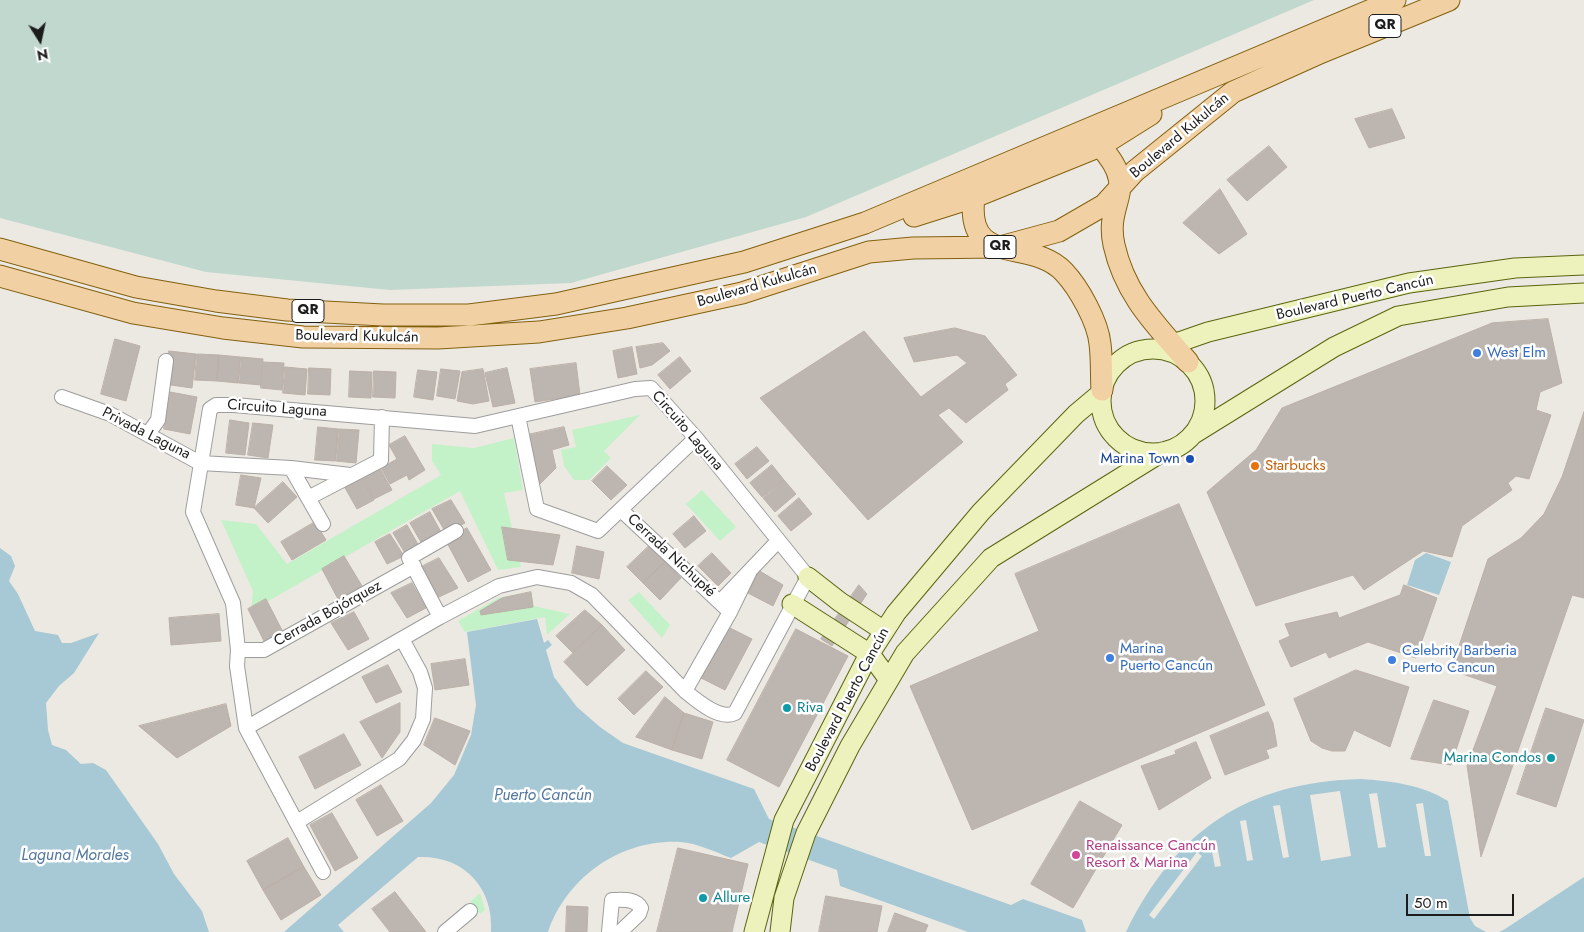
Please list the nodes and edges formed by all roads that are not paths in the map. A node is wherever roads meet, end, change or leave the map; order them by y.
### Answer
1 (1395, 0) edge
2 (1449, 0) edge
3 (1178, 91) junction
4 (1100, 146) junction
5 (1121, 187) junction
6 (974, 197) junction
7 (865, 223) junction
8 (1000, 247) junction
9 (0, 249) edge
10 (1584, 265) edge
11 (0, 276) edge
12 (1584, 293) edge
13 (1166, 347) junction
14 (166, 361) dead end
15 (1188, 362) joint
16 (1102, 391) junction
17 (62, 397) dead end
18 (518, 416) junction
19 (382, 417) junction
20 (148, 434) junction
21 (1192, 435) junction
22 (696, 438) junction
23 (1162, 452) junction
24 (200, 463) junction
25 (290, 468) junction
26 (350, 475) junction
27 (308, 498) junction
28 (621, 510) junction
29 (323, 524) dead end
30 (456, 531) dead end
31 (778, 541) junction
32 (414, 566) junction
33 (808, 577) junction
34 (792, 604) junction
35 (725, 607) junction
36 (440, 617) junction
37 (884, 631) junction
38 (402, 639) junction
39 (238, 650) junction
40 (870, 654) junction
41 (889, 680) junction
42 (685, 691) junction
43 (246, 728) junction
44 (297, 822) junction
45 (323, 872) dead end
46 (470, 911) dead end
47 (445, 932) edge
48 (609, 932) edge
49 (620, 932) edge
50 (754, 932) edge
51 (780, 932) edge

1 - 3 main road, Boulevard Kukulcán / QR
2 - 5 main road, Boulevard Kukulcán / QR
3 - 4 main road
3 - 7 main road, Boulevard Kukulcán / QR
4 - 5 main road
4 - 6 main road
5 - 8 main road, Boulevard Kukulcán / QR
5 - 13 main road
6 - 7 main road
6 - 8 main road
7 - 9 main road, Boulevard Kukulcán / QR
8 - 11 main road, Boulevard Kukulcán / QR
8 - 16 main road
10 - 13 street, Boulevard Puerto Cancún
12 - 21 street, Boulevard Puerto Cancún
13 - 15 main road
13 - 16 street
14 - 20 street
15 - 21 street
16 - 23 street
16 - 37 street, Boulevard Puerto Cancún
17 - 20 street, Privada Laguna
18 - 19 street, Circuito Laguna
18 - 22 street, Circuito Laguna
18 - 28 street, Cerrada Nichupté
19 - 24 street, Circuito Laguna
19 - 26 street
20 - 24 street, Privada Laguna
21 - 23 street
22 - 28 street, Cerrada Nichupté
22 - 31 street, Circuito Laguna
23 - 41 street, Boulevard Puerto Cancún
24 - 25 street
24 - 39 street, Circuito Laguna
25 - 26 street
25 - 27 street
26 - 27 street
27 - 29 street
28 - 35 street, Cerrada Nichupté
30 - 32 street, Cerrada Bojórquez
31 - 33 street, Circuito Laguna
31 - 35 street, Cerrada Nichupté
32 - 36 street
32 - 39 street, Cerrada Bojórquez
33 - 34 street
33 - 37 street
34 - 40 street
34 - 42 street
35 - 42 street, Cerrada Nichupté
36 - 38 street
36 - 42 street
37 - 40 street, Boulevard Puerto Cancún
38 - 43 street
38 - 44 street
39 - 43 street, Circuito Laguna
40 - 41 street
40 - 50 street, Boulevard Puerto Cancún
41 - 51 street, Boulevard Puerto Cancún
43 - 44 street, Circuito Laguna
44 - 45 street, Circuito Laguna
46 - 47 street
48 - 49 street

